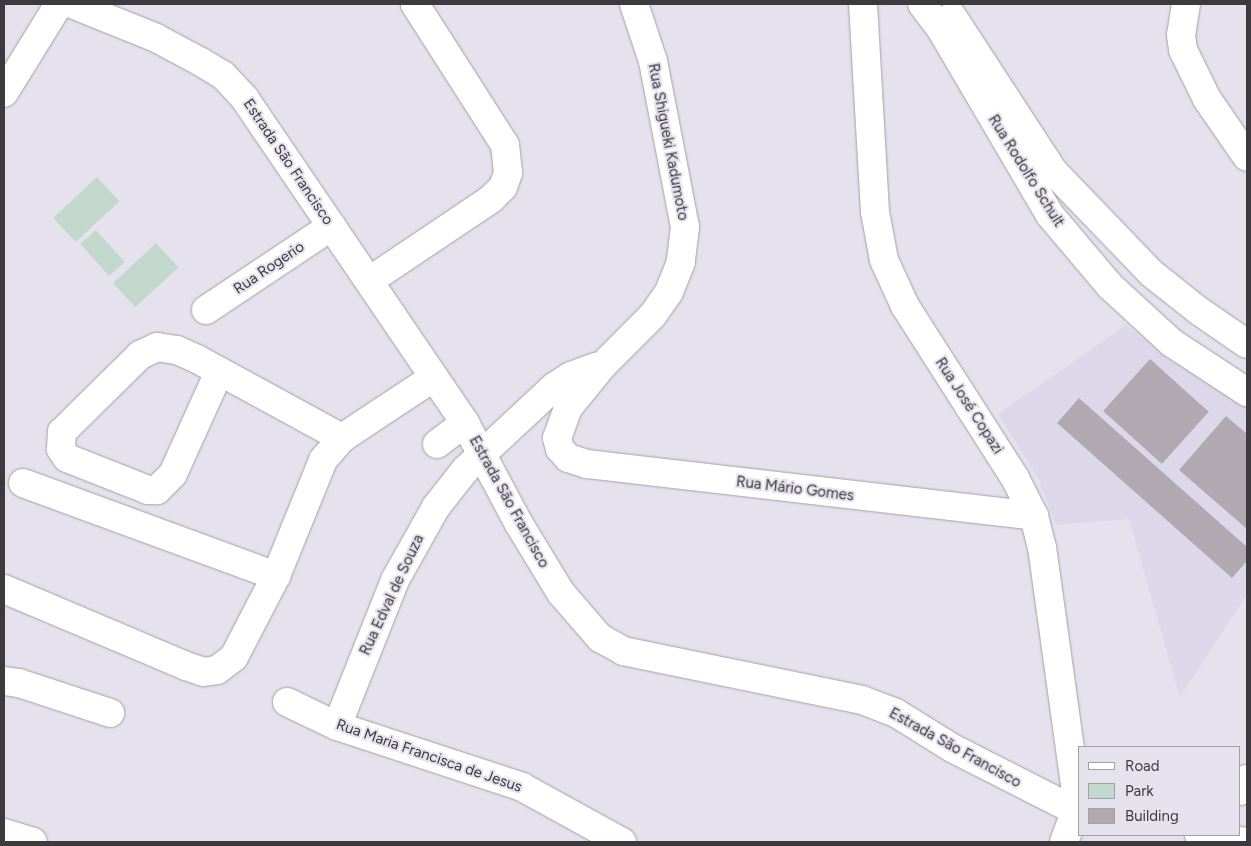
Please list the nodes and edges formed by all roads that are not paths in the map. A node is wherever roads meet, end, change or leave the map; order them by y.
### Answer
1 (59, 4) edge
2 (72, 4) edge
3 (415, 4) edge
4 (634, 4) edge
5 (863, 4) edge
6 (922, 4) edge
7 (944, 4) edge
8 (1186, 4) edge
9 (4, 93) edge
10 (1247, 157) edge
11 (332, 226) junction
12 (1112, 235) junction
13 (1090, 263) junction
14 (369, 281) junction
15 (206, 310) dead end
16 (1247, 344) edge
17 (603, 365) junction
18 (219, 372) junction
19 (434, 377) junction
20 (1247, 392) edge
21 (465, 423) junction
22 (342, 438) junction
23 (437, 444) dead end
24 (560, 449) joint
25 (482, 453) junction
26 (23, 483) dead end
27 (1034, 516) junction
28 (276, 576) junction
29 (4, 589) edge
30 (4, 681) edge
31 (286, 702) dead end
32 (110, 714) dead end
33 (337, 726) junction
34 (1077, 813) edge
35 (4, 833) edge
36 (1213, 836) edge
37 (33, 842) edge
38 (622, 842) edge
39 (1064, 842) edge
40 (1247, 842) edge

1 - 9 street
2 - 11 street, Estrada São Francisco
3 - 14 street
4 - 17 street, Rua Shigueki Kadumoto
5 - 27 street, Rua José Copazi
6 - 13 street, Rua Rodolfo Schult
7 - 12 street, Rua Rodolfo Schult
8 - 10 street
11 - 14 street, Estrada São Francisco
11 - 15 street, Rua Rogerio
12 - 13 street
12 - 16 street, Rua Rodolfo Schult
13 - 20 street, Rua Rodolfo Schult
14 - 19 street, Estrada São Francisco
17 - 24 street, Rua Shigueki Kadumoto
17 - 25 street, Rua Edval de Souza
18 - 18 street
18 - 22 street
19 - 21 street, Estrada São Francisco
19 - 22 street
21 - 23 street
21 - 25 street, Estrada São Francisco
22 - 28 street
24 - 27 street, Rua Mário Gomes
25 - 33 street, Rua Edval de Souza
25 - 34 street, Estrada São Francisco
26 - 28 street
27 - 34 street, Rua José Copazi
28 - 29 street
30 - 32 street
31 - 33 street, Rua Maria Francisca de Jesus
33 - 38 street, Rua Maria Francisca de Jesus
34 - 39 street
35 - 37 street
36 - 40 street

